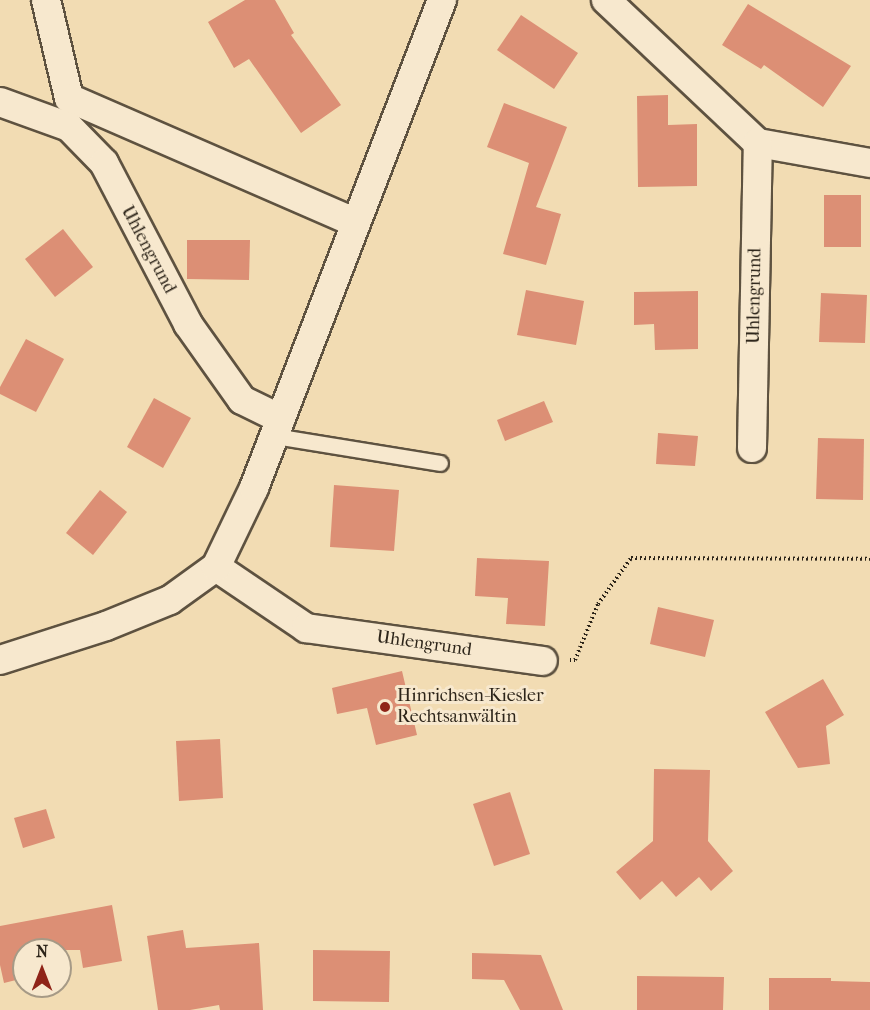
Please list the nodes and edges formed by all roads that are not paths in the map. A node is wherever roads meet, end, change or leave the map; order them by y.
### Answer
1 (46, 0) edge
2 (606, 0) edge
3 (437, 2) edge
4 (0, 102) edge
5 (758, 142) junction
6 (870, 163) edge
7 (356, 223) junction
8 (278, 427) junction
9 (752, 448) dead end
10 (440, 463) dead end
11 (216, 567) junction
12 (0, 660) edge
13 (543, 661) road end

1 - 7 street
2 - 5 street
3 - 7 street
4 - 8 street, Uhlengrund
5 - 6 street
5 - 9 street, Uhlengrund
7 - 8 street
8 - 10 lane
8 - 11 street
11 - 12 street
11 - 13 street, Uhlengrund

